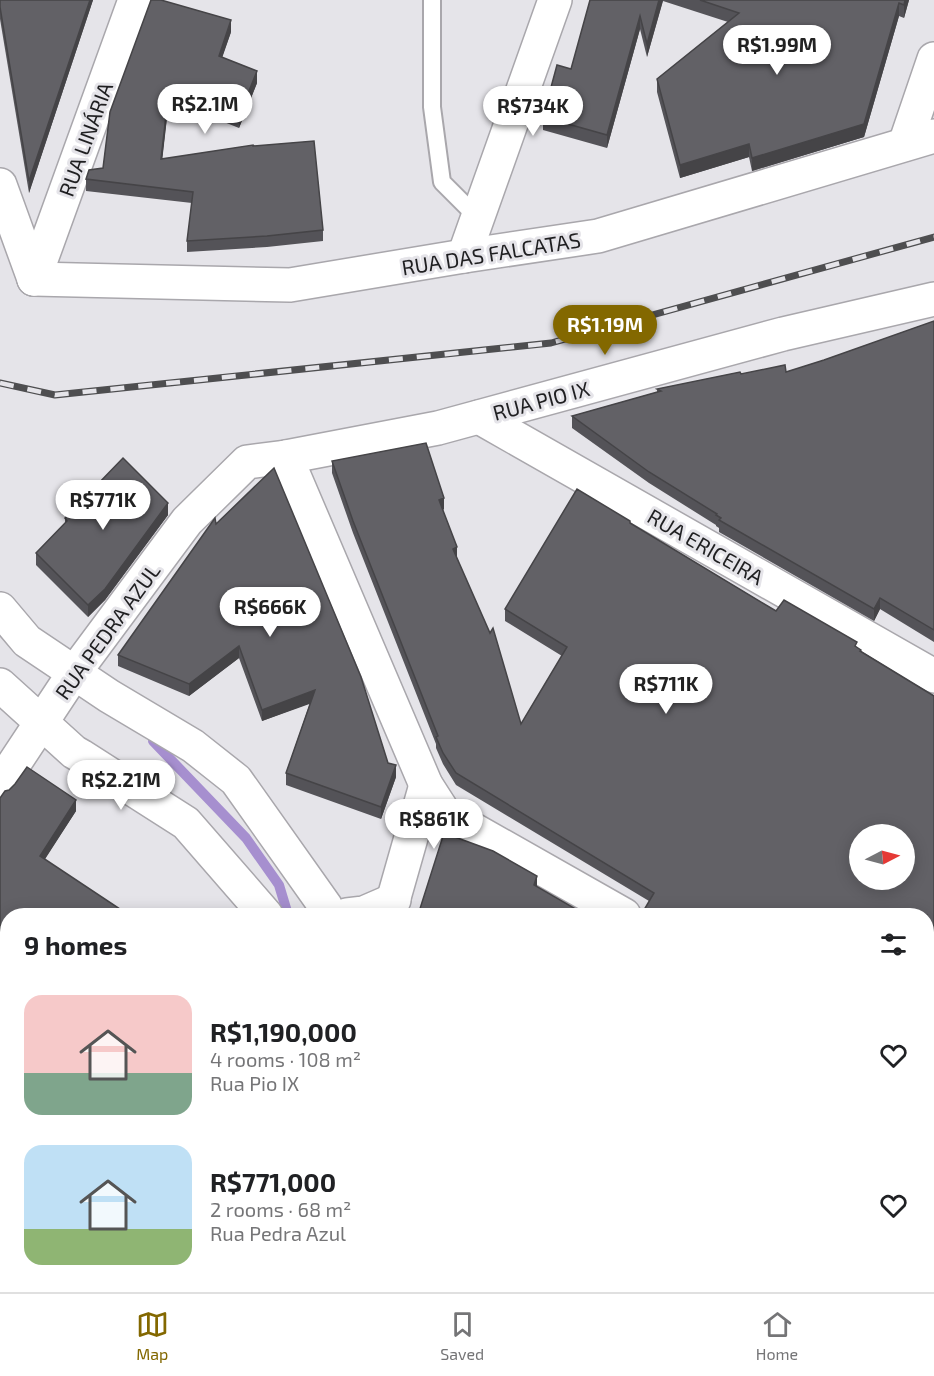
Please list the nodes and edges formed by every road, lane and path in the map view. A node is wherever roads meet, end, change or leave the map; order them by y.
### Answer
1 (135, 0) edge
2 (432, 0) edge
3 (555, 0) edge
4 (934, 59) edge
5 (919, 140) edge
6 (0, 185) edge
7 (477, 217) junction
8 (464, 256) junction
9 (34, 279) junction
10 (934, 299) edge
11 (479, 417) junction
12 (286, 457) junction
13 (0, 609) edge
14 (74, 673) junction
15 (934, 676) edge
16 (0, 685) edge
17 (41, 723) junction
18 (0, 785) edge
19 (426, 785) junction
20 (260, 908) edge
21 (331, 908) edge
22 (392, 908) edge
23 (612, 908) edge

1 - 9 street, RUA LINÁRIA
2 - 7 lane
3 - 7 street
4 - 5 street
5 - 8 street, RUA DAS FALCATAS
6 - 9 street
7 - 8 street
8 - 9 street, RUA DAS FALCATAS
10 - 11 street, RUA PIO IX
11 - 12 street, RUA PIO IX
11 - 15 street, RUA ERICEIRA
12 - 14 street, RUA PEDRA AZUL
12 - 19 street
13 - 14 street
14 - 17 street, RUA PEDRA AZUL
14 - 21 street
16 - 17 street
17 - 18 street, RUA PEDRA AZUL
17 - 20 street
19 - 22 street
19 - 23 street

